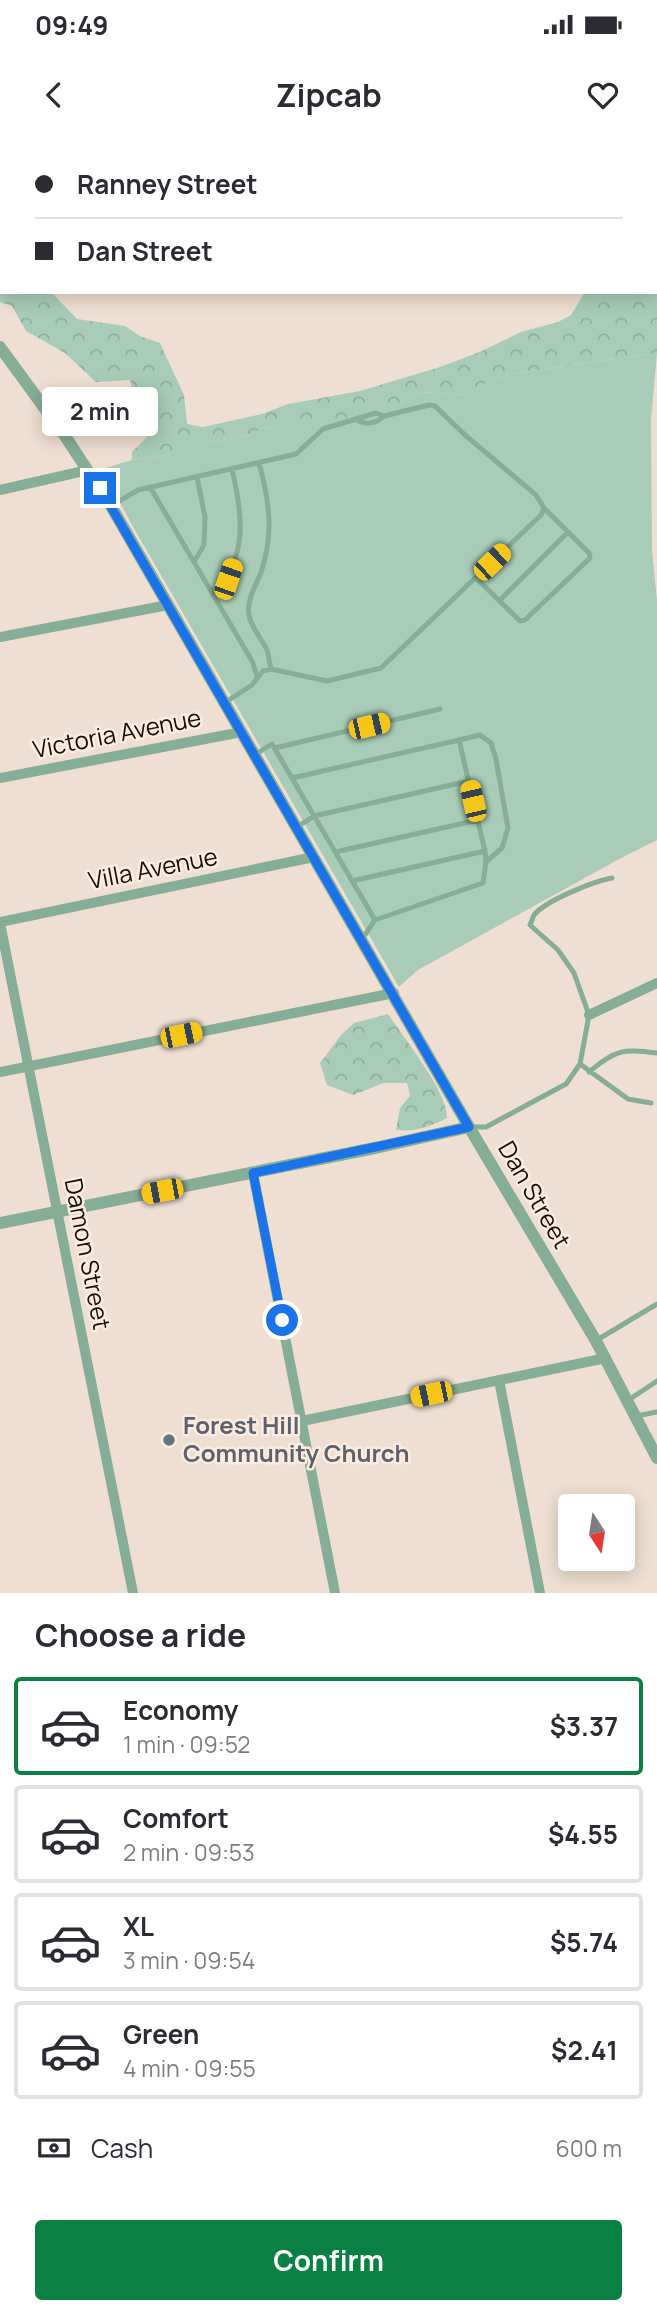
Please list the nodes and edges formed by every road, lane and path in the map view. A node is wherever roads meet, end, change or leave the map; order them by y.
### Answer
1 (0, 347) edge
2 (259, 463) junction
3 (232, 469) junction
4 (88, 470) junction
5 (197, 477) junction
6 (150, 487) junction
7 (0, 490) edge
8 (111, 506) junction
9 (544, 508) junction
10 (568, 532) junction
11 (194, 562) junction
12 (476, 578) junction
13 (214, 596) junction
14 (500, 600) junction
15 (168, 605) junction
16 (0, 637) edge
17 (271, 669) junction
18 (257, 676) junction
19 (225, 703) junction
20 (440, 709) dead end
21 (242, 732) junction
22 (459, 740) junction
23 (275, 748) junction
24 (255, 755) junction
25 (0, 778) edge
26 (292, 778) junction
27 (469, 782) junction
28 (314, 816) junction
29 (478, 820) junction
30 (297, 827) junction
31 (485, 851) junction
32 (335, 852) junction
33 (314, 857) junction
34 (486, 862) junction
35 (612, 878) dead end
36 (352, 881) junction
37 (375, 920) junction
38 (0, 923) edge
39 (362, 939) junction
40 (657, 983) edge
41 (394, 993) junction
42 (589, 1015) junction
43 (657, 1053) edge
44 (580, 1064) junction
45 (29, 1067) junction
46 (0, 1072) edge
47 (589, 1072) junction
48 (651, 1103) dead end
49 (469, 1127) junction
50 (253, 1173) junction
51 (58, 1212) junction
52 (0, 1223) edge
53 (657, 1304) edge
54 (596, 1341) junction
55 (606, 1358) junction
56 (499, 1380) junction
57 (657, 1381) edge
58 (627, 1401) junction
59 (657, 1412) edge
60 (635, 1416) junction
61 (302, 1421) junction
62 (657, 1458) edge
63 (133, 1593) edge
64 (335, 1593) edge
65 (540, 1593) edge

1 - 4 street, Dan Street
2 - 3 lane
2 - 9 lane
2 - 17 lane
3 - 5 lane
3 - 13 lane
4 - 7 street
4 - 8 street, Dan Street
5 - 6 lane
5 - 11 lane
6 - 8 lane
6 - 11 lane
8 - 15 street, Dan Street
9 - 10 lane
9 - 12 lane
10 - 14 lane
10 - 14 lane
11 - 13 lane
12 - 14 lane
12 - 17 lane
13 - 18 lane
15 - 16 street
15 - 19 street, Dan Street
17 - 18 lane
18 - 19 lane
19 - 21 street, Dan Street
20 - 23 lane
21 - 24 street, Dan Street
21 - 25 street, Victoria Avenue
22 - 26 lane
22 - 27 lane
22 - 34 lane
23 - 24 lane
23 - 26 lane
24 - 30 street, Dan Street
26 - 28 lane
27 - 28 lane
27 - 29 lane
28 - 30 lane
28 - 32 lane
29 - 31 lane
29 - 32 lane
30 - 33 street, Dan Street
31 - 34 lane
31 - 36 lane
32 - 36 lane
33 - 38 street, Villa Avenue
33 - 39 street, Dan Street
34 - 37 lane
35 - 42 lane
36 - 37 lane
37 - 39 lane
38 - 45 street, Damon Street
39 - 41 street, Dan Street
40 - 42 street
41 - 45 street
41 - 49 street, Dan Street
42 - 44 lane
43 - 47 lane
44 - 47 lane
44 - 49 lane
45 - 46 street
45 - 51 street, Damon Street
47 - 48 lane
49 - 50 street
49 - 54 street, Dan Street
50 - 51 street
50 - 61 street
51 - 52 street
51 - 63 street, Damon Street
53 - 54 lane
54 - 55 street, Dan Street
55 - 56 street
55 - 58 street, Dan Street
56 - 61 street
56 - 65 street
57 - 58 lane
58 - 60 street, Dan Street
59 - 60 lane
60 - 62 street, Dan Street
61 - 64 street

